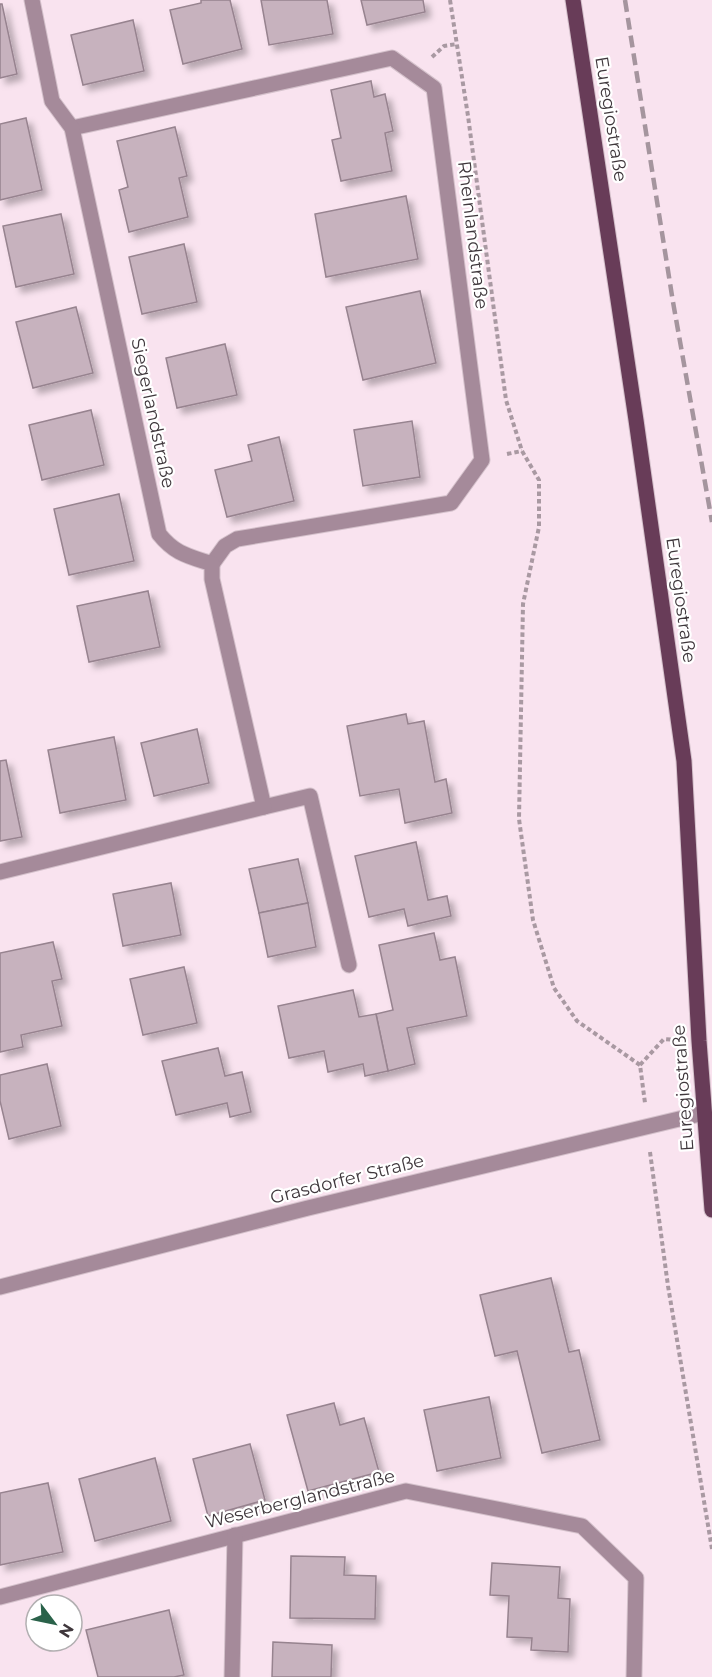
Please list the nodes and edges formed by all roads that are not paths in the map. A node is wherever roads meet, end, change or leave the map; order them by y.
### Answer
1 (32, 0) edge
2 (573, 0) edge
3 (72, 128) junction
4 (212, 564) junction
5 (264, 807) junction
6 (0, 872) edge
7 (350, 965) dead end
8 (704, 1113) junction
9 (712, 1210) edge
10 (0, 1287) edge
11 (236, 1535) junction
12 (0, 1597) edge
13 (232, 1677) edge
14 (634, 1677) edge

1 - 3 street, Siegerlandstraße
2 - 8 main road, Euregiostraße
3 - 4 street, Siegerlandstraße
3 - 4 street, Rheinlandstraße
4 - 5 street
5 - 6 street
5 - 7 street
8 - 9 main road, Euregiostraße
8 - 10 street, Grasdorfer Straße
11 - 12 street, Weserberglandstraße
11 - 13 street
11 - 14 street, Weserberglandstraße

